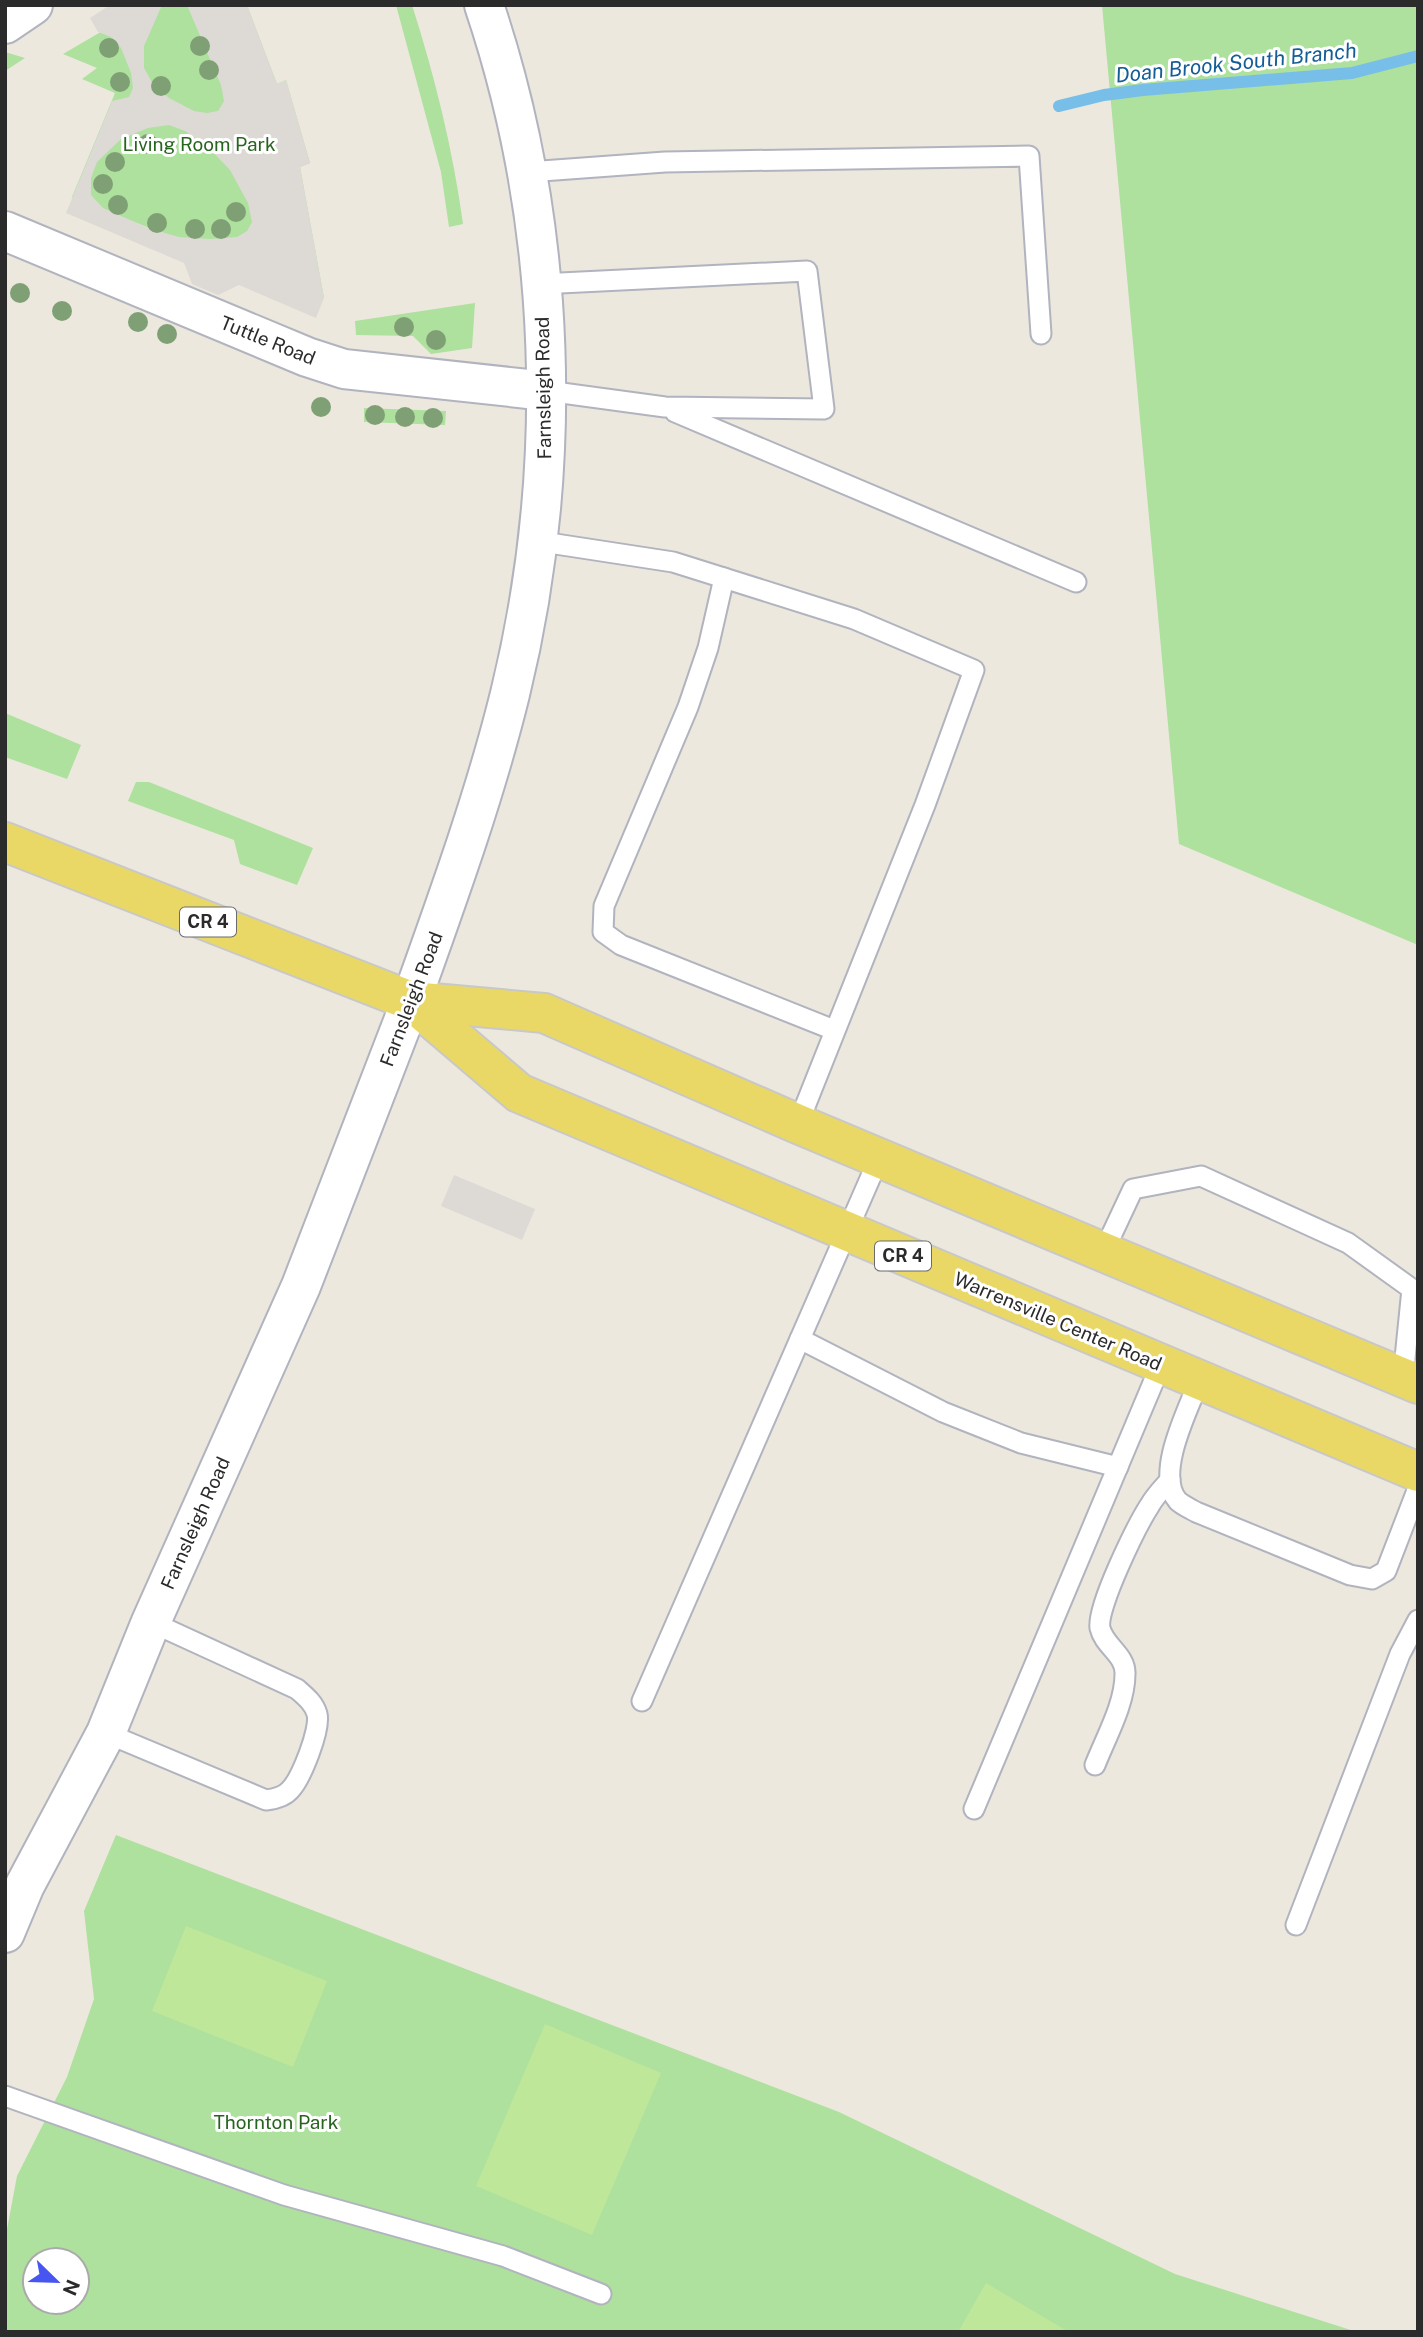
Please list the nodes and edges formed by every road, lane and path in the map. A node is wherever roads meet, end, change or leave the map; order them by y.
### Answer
1 (33, 5) edge
2 (484, 5) edge
3 (5, 24) edge
4 (528, 172) junction
5 (5, 231) edge
6 (540, 284) junction
7 (1041, 334) dead end
8 (547, 391) junction
9 (664, 407) junction
10 (536, 541) junction
11 (724, 578) junction
12 (1076, 582) dead end
13 (5, 842) edge
14 (411, 1001) junction
15 (834, 1030) junction
16 (798, 1124) junction
17 (879, 1158) junction
18 (846, 1233) junction
19 (1104, 1252) junction
20 (800, 1339) junction
21 (1161, 1364) junction
22 (1199, 1381) junction
23 (1410, 1381) edge
24 (1118, 1467) junction
25 (1418, 1472) edge
26 (1170, 1480) junction
27 (1418, 1488) edge
28 (1418, 1620) edge
29 (150, 1622) junction
30 (642, 1701) dead end
31 (106, 1733) junction
32 (1095, 1765) dead end
33 (974, 1809) dead end
34 (15, 1877) edge
35 (1296, 1925) dead end
36 (5, 1933) edge
37 (5, 2096) edge
38 (601, 2294) dead end

1 - 3 street
2 - 4 street, Farnsleigh Road
4 - 6 street, Farnsleigh Road
4 - 7 lane
5 - 8 street, Tuttle Road
6 - 8 street, Farnsleigh Road
6 - 9 lane
8 - 9 lane
8 - 10 street, Farnsleigh Road
9 - 12 lane
10 - 11 lane
10 - 14 street, Farnsleigh Road
11 - 15 lane
11 - 15 lane
13 - 14 main road, Warrensville Center Road / CR 4
14 - 16 main road, Warrensville Center Road / CR 4
14 - 18 main road, Warrensville Center Road / CR 4
14 - 29 street, Farnsleigh Road
15 - 16 lane
16 - 17 main road, Warrensville Center Road / CR 4
17 - 18 lane
17 - 19 main road, Warrensville Center Road
18 - 20 lane
18 - 21 main road, Warrensville Center Road / CR 4
19 - 23 main road, Warrensville Center Road
19 - 23 lane
20 - 24 lane
20 - 30 lane
21 - 22 main road, Warrensville Center Road / CR 4
21 - 24 lane
22 - 25 main road, Warrensville Center Road / CR 4
22 - 26 lane
24 - 33 lane
26 - 27 lane
26 - 32 lane
28 - 35 lane
29 - 31 street, Farnsleigh Road
29 - 31 lane
31 - 34 street, Farnsleigh Road
34 - 36 street, Farnsleigh Road
37 - 38 lane

